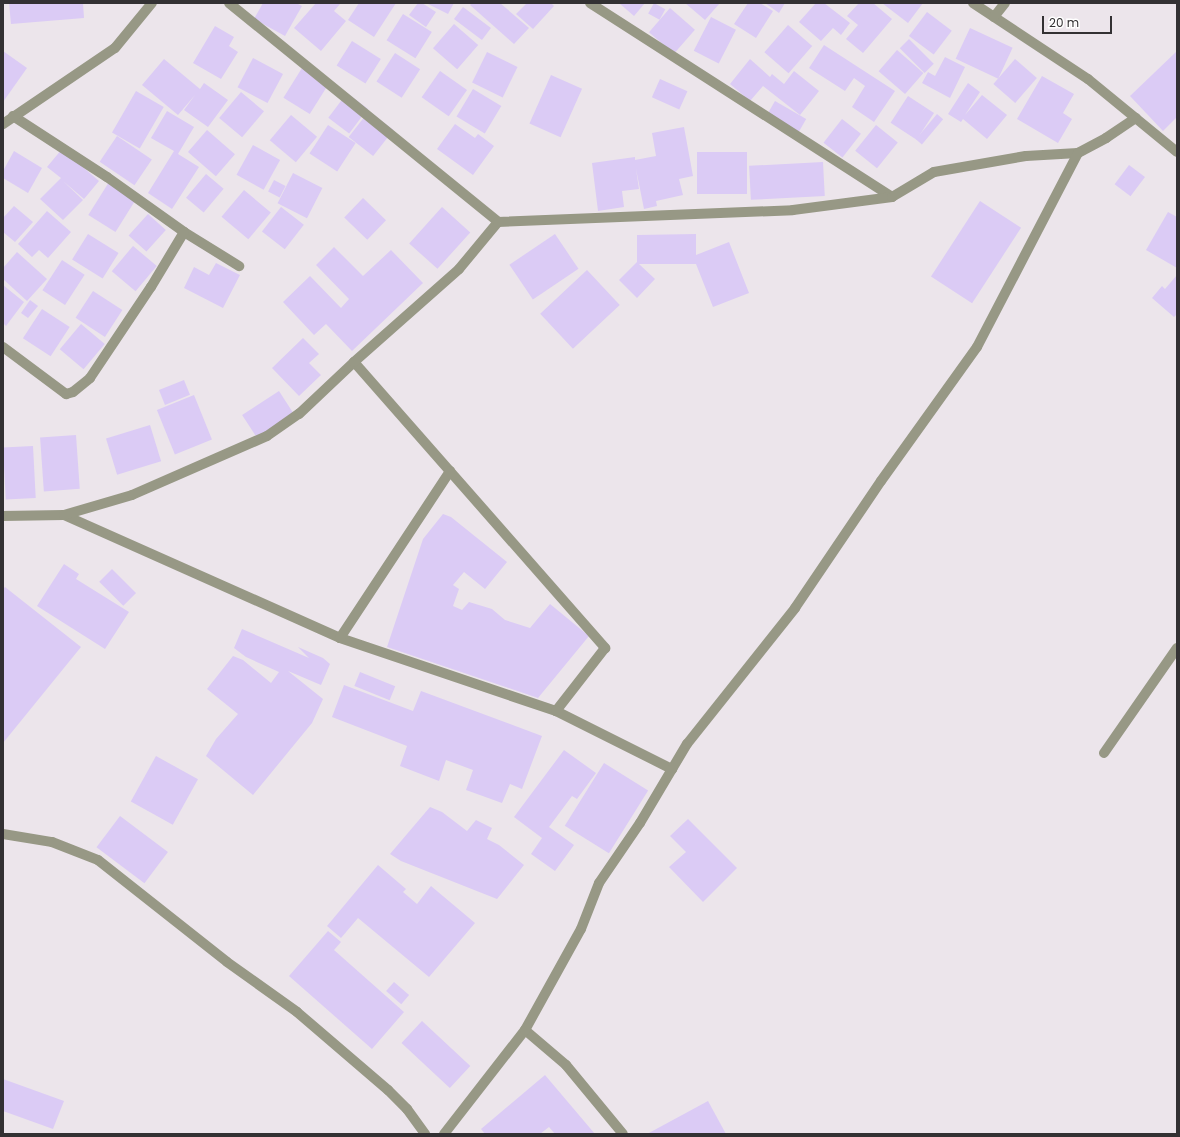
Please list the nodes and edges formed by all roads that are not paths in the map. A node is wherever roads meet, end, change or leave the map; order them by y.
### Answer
1 (152, 3) edge
2 (229, 3) edge
3 (590, 3) edge
4 (973, 3) edge
5 (1005, 3) edge
6 (994, 17) junction
7 (14, 116) junction
8 (1136, 118) junction
9 (3, 124) edge
10 (1177, 152) edge
11 (1078, 153) junction
12 (892, 197) junction
13 (498, 222) junction
14 (184, 232) junction
15 (239, 266) dead end
16 (3, 347) edge
17 (354, 362) junction
18 (450, 471) junction
19 (64, 515) junction
20 (3, 516) edge
21 (340, 638) junction
22 (1177, 648) edge
23 (556, 711) junction
24 (1104, 753) dead end
25 (672, 769) junction
26 (3, 834) edge
27 (525, 1030) junction
28 (425, 1134) edge
29 (444, 1134) edge
30 (623, 1134) edge

1 - 7 street
2 - 13 street
3 - 12 street
4 - 6 street
5 - 6 street
6 - 8 street
7 - 9 street
7 - 14 street
8 - 10 street
8 - 11 street
11 - 12 street
11 - 25 street
12 - 13 street
13 - 17 street
14 - 15 street
14 - 16 street
17 - 18 street
17 - 19 street
18 - 21 street
18 - 23 street
19 - 20 street
19 - 21 street
21 - 23 street
22 - 24 street
23 - 25 street
25 - 27 street
26 - 28 street
27 - 29 street
27 - 30 street

